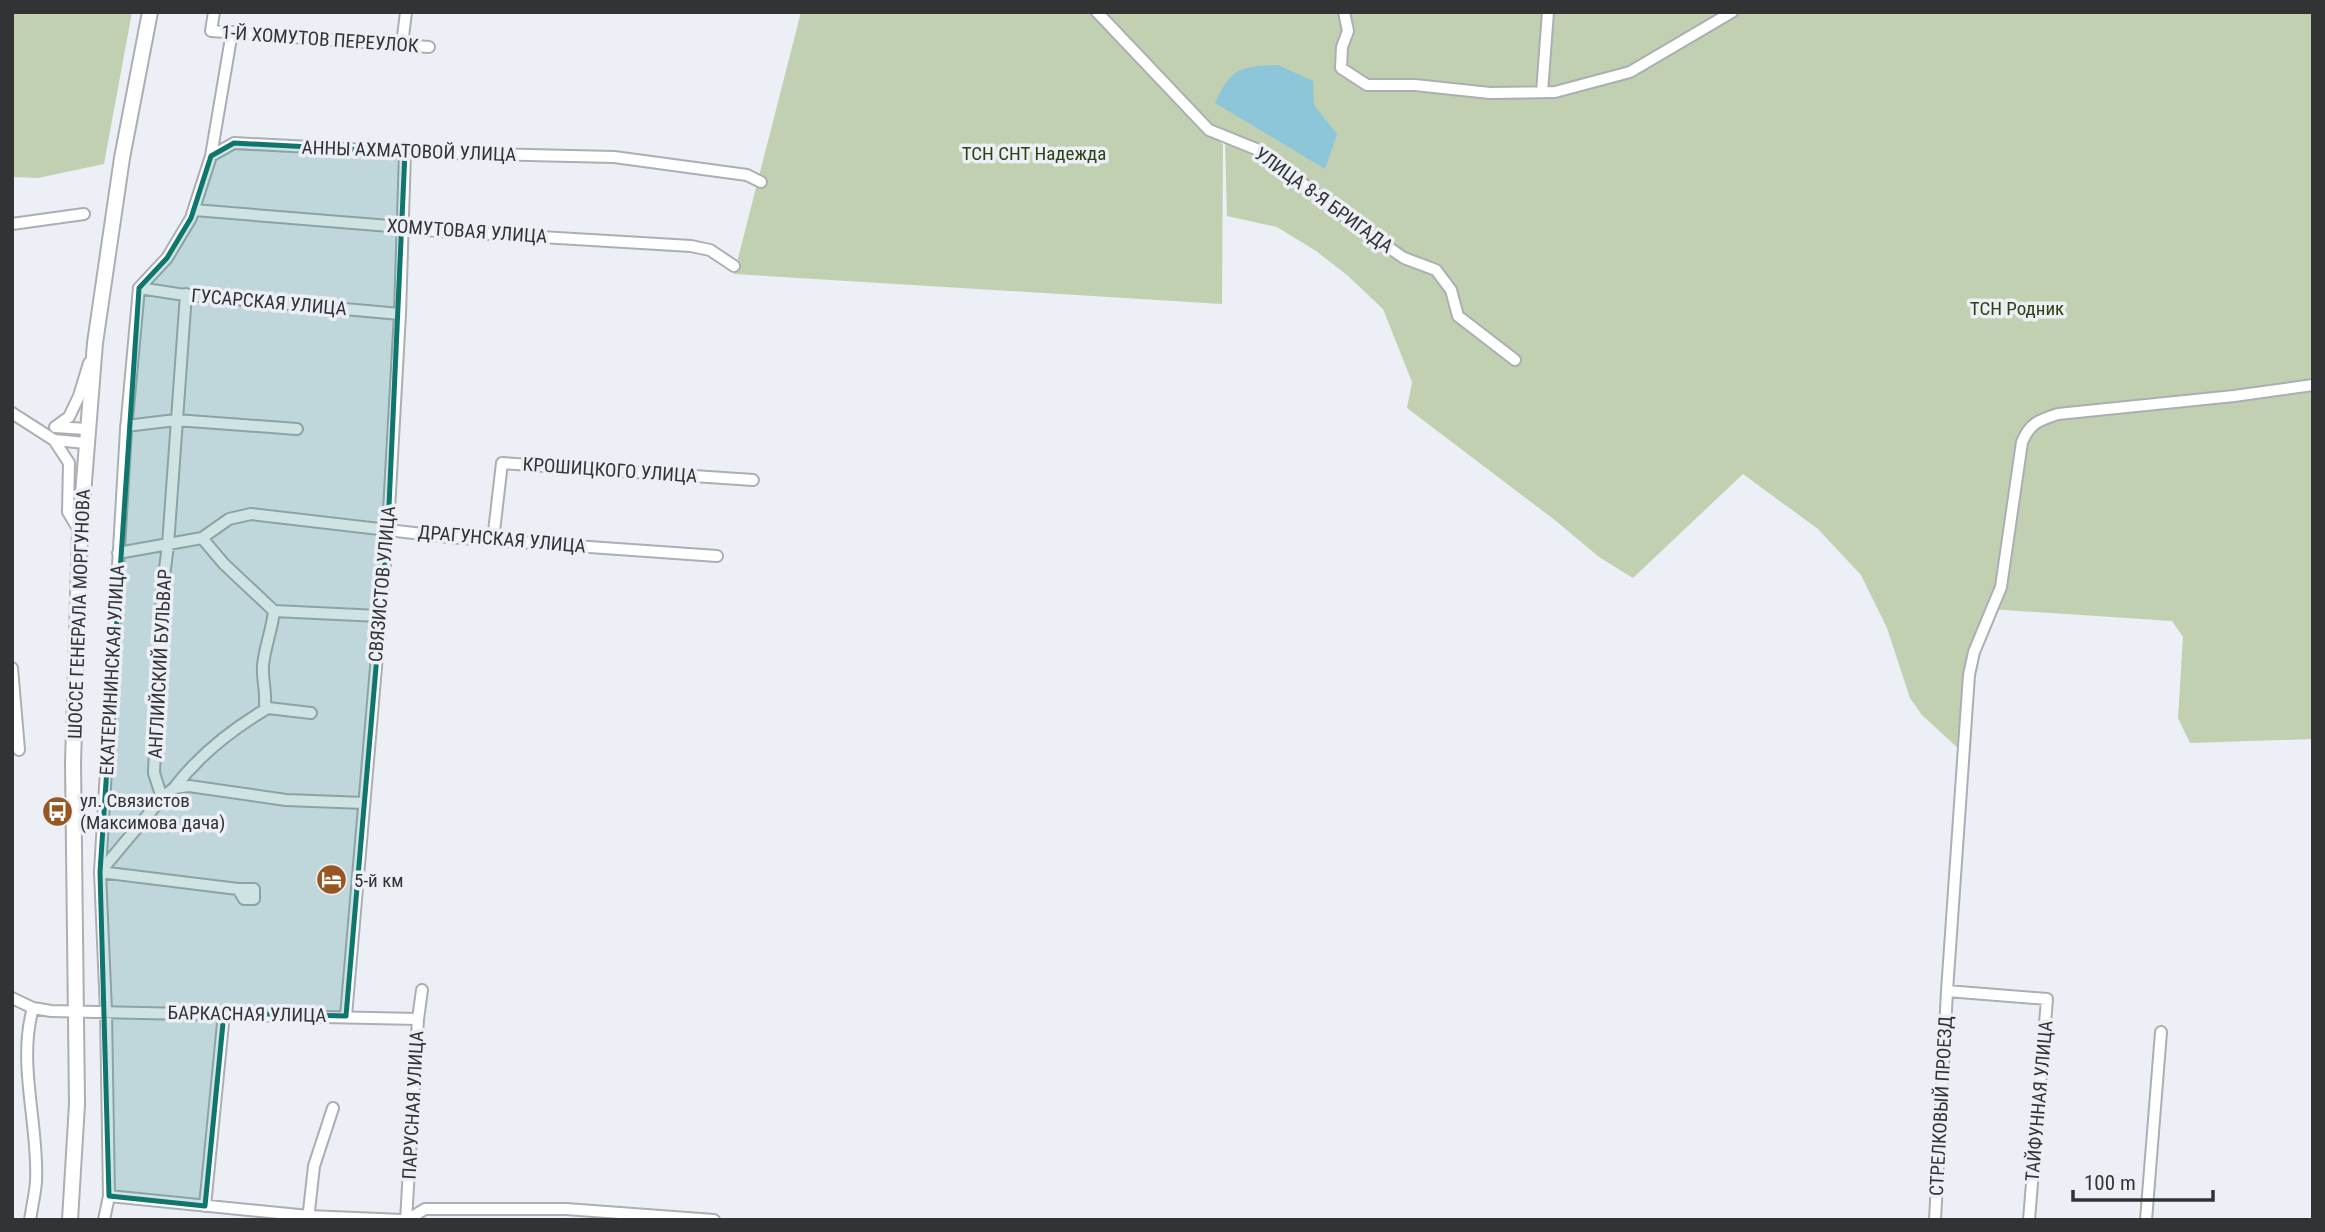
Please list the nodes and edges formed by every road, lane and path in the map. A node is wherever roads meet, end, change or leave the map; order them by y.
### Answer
1 (150, 12) edge
2 (214, 12) edge
3 (406, 12) edge
4 (1097, 12) edge
5 (1344, 12) edge
6 (1548, 12) edge
7 (1732, 12) edge
8 (232, 32) junction
9 (402, 45) junction
10 (429, 47) dead end
11 (1542, 92) junction
12 (405, 152) junction
13 (212, 156) junction
14 (761, 182) dead end
15 (194, 210) junction
16 (84, 214) dead end
17 (12, 224) edge
18 (402, 227) junction
19 (734, 266) dead end
20 (139, 288) junction
21 (186, 294) junction
22 (400, 314) junction
23 (95, 343) junction
24 (1514, 360) dead end
25 (2313, 385) edge
26 (12, 413) edge
27 (176, 421) junction
28 (126, 426) junction
29 (55, 427) junction
30 (38, 428) junction
31 (297, 429) dead end
32 (87, 436) junction
33 (54, 440) junction
34 (753, 480) dead end
35 (387, 528) junction
36 (80, 532) junction
37 (202, 538) junction
38 (493, 540) junction
39 (168, 545) junction
40 (118, 553) junction
41 (718, 556) dead end
42 (274, 611) junction
43 (379, 616) junction
44 (12, 668) edge
45 (268, 708) junction
46 (311, 713) dead end
47 (19, 750) dead end
48 (174, 788) junction
49 (162, 798) junction
50 (364, 803) junction
51 (100, 872) junction
52 (239, 890) dead end
53 (422, 990) dead end
54 (1947, 992) junction
55 (12, 999) edge
56 (33, 1008) junction
57 (106, 1011) junction
58 (76, 1012) junction
59 (224, 1013) junction
60 (346, 1016) junction
61 (418, 1019) junction
62 (2161, 1032) dead end
63 (333, 1108) dead end
64 (109, 1196) junction
65 (205, 1206) junction
66 (565, 1214) edge
67 (309, 1218) edge
68 (30, 1220) edge
69 (70, 1220) edge
70 (104, 1220) edge
71 (405, 1220) edge
72 (714, 1220) edge
73 (1935, 1220) edge
74 (2029, 1220) edge
75 (2146, 1220) edge

1 - 23 main road, ШОССЕ ГЕНЕРАЛА МОРГУНОВА
2 - 8 street, 1-Й ХОМУТОВ ПЕРЕУЛОК
3 - 9 street
4 - 24 street, УЛИЦА 8-Я БРИГАДА
5 - 11 street
6 - 11 street
7 - 11 street
8 - 9 street, 1-Й ХОМУТОВ ПЕРЕУЛОК
8 - 13 street
9 - 10 street, 1-Й ХОМУТОВ ПЕРЕУЛОК
12 - 13 street, АННЫ АХМАТОВОЙ УЛИЦА
12 - 14 street, АННЫ АХМАТОВОЙ УЛИЦА
12 - 18 street, СВЯЗИСТОВ УЛИЦА
13 - 15 street
15 - 18 street, ХОМУТОВАЯ УЛИЦА
15 - 20 street
16 - 17 street
18 - 19 street, ХОМУТОВАЯ УЛИЦА
18 - 22 street, СВЯЗИСТОВ УЛИЦА
20 - 21 street, ГУСАРСКАЯ УЛИЦА
20 - 28 street, ЕКАТЕРИНИНСКАЯ УЛИЦА
21 - 22 street, ГУСАРСКАЯ УЛИЦА
21 - 27 street, АНГЛИЙСКИЙ БУЛЬВАР
22 - 35 street, СВЯЗИСТОВ УЛИЦА
23 - 29 street
23 - 32 main road, ШОССЕ ГЕНЕРАЛА МОРГУНОВА
25 - 54 street, СТРЕЛКОВЫЙ ПРОЕЗД
26 - 30 street
27 - 28 street
27 - 31 street
27 - 39 street, АНГЛИЙСКИЙ БУЛЬВАР
28 - 40 street, ЕКАТЕРИНИНСКАЯ УЛИЦА
29 - 30 street
29 - 32 street
30 - 33 street
32 - 33 street
32 - 36 main road, ШОССЕ ГЕНЕРАЛА МОРГУНОВА
33 - 36 street
34 - 38 street, КРОШИЦКОГО УЛИЦА
35 - 37 street, ДРАГУНСКАЯ УЛИЦА
35 - 38 street, ДРАГУНСКАЯ УЛИЦА
35 - 43 street, СВЯЗИСТОВ УЛИЦА
36 - 58 main road, ШОССЕ ГЕНЕРАЛА МОРГУНОВА
37 - 39 street, ДРАГУНСКАЯ УЛИЦА
37 - 42 street
38 - 41 street, ДРАГУНСКАЯ УЛИЦА
39 - 40 street, ДРАГУНСКАЯ УЛИЦА
39 - 49 street, АНГЛИЙСКИЙ БУЛЬВАР
40 - 51 street, ЕКАТЕРИНИНСКАЯ УЛИЦА
42 - 43 street
42 - 45 street
43 - 50 street, СВЯЗИСТОВ УЛИЦА
44 - 47 street
45 - 46 street
45 - 48 street
48 - 49 street
48 - 50 street
49 - 51 street
50 - 60 street, СВЯЗИСТОВ УЛИЦА
51 - 52 street
51 - 57 street, ЕКАТЕРИНИНСКАЯ УЛИЦА
53 - 61 street, ПАРУСНАЯ УЛИЦА
54 - 73 street, СТРЕЛКОВЫЙ ПРОЕЗД
54 - 74 street, ТАЙФУННАЯ УЛИЦА
55 - 56 street, БАРКАСНАЯ УЛИЦА
56 - 58 street, БАРКАСНАЯ УЛИЦА
56 - 68 street
57 - 58 street, БАРКАСНАЯ УЛИЦА
57 - 59 street, БАРКАСНАЯ УЛИЦА
57 - 64 street, ЕКАТЕРИНИНСКАЯ УЛИЦА
58 - 69 main road, ШОССЕ ГЕНЕРАЛА МОРГУНОВА
59 - 60 street, БАРКАСНАЯ УЛИЦА
59 - 65 street
60 - 61 street, БАРКАСНАЯ УЛИЦА
61 - 71 street, ПАРУСНАЯ УЛИЦА
62 - 75 street
63 - 67 street
64 - 65 street
64 - 70 street, ЕКАТЕРИНИНСКАЯ УЛИЦА
65 - 67 street
66 - 71 street
66 - 72 street
67 - 71 street

